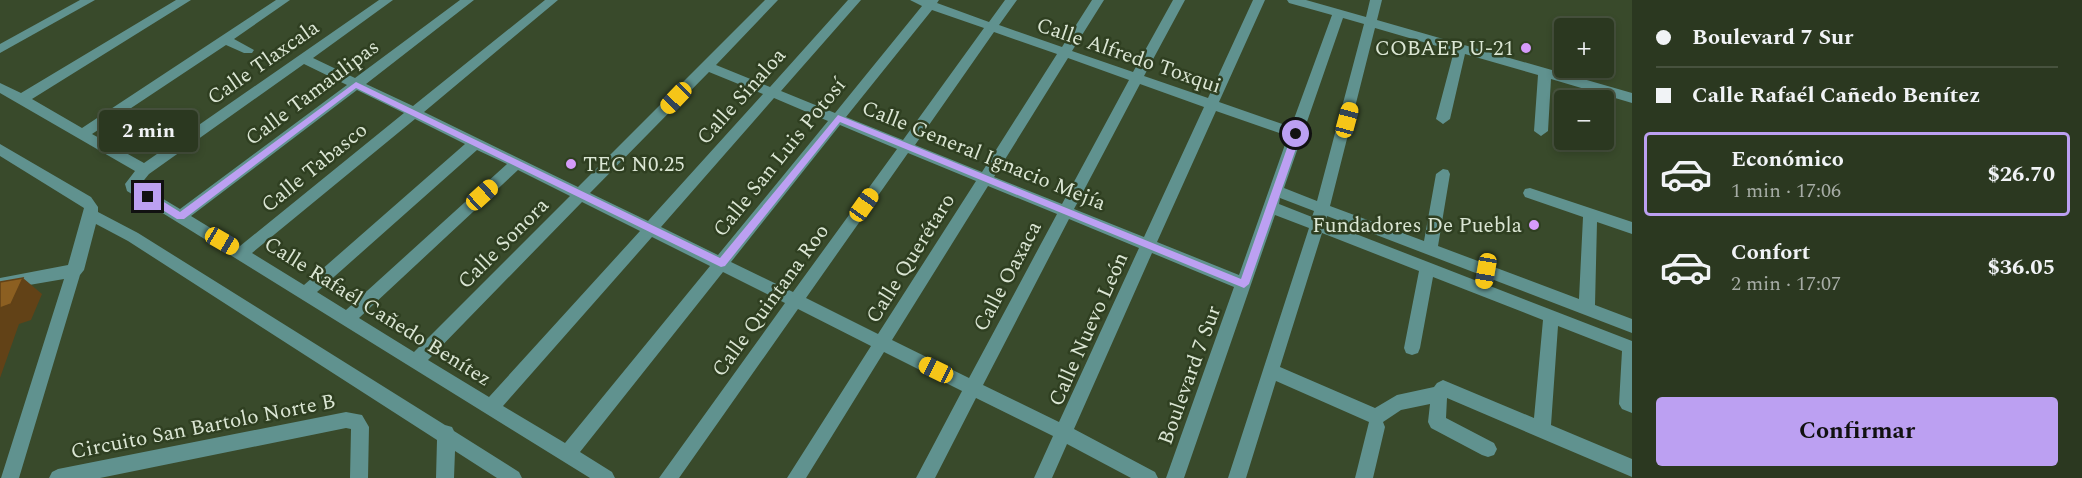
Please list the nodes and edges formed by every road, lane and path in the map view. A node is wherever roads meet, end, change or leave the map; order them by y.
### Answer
1 (89, 0) edge
2 (284, 0) edge
3 (387, 0) edge
4 (468, 0) edge
5 (552, 0) edge
6 (772, 0) edge
7 (855, 0) edge
8 (1011, 0) edge
9 (1098, 0) edge
10 (1179, 0) edge
11 (1259, 0) edge
12 (1293, 0) edge
13 (1376, 0) edge
14 (926, 2) edge
15 (181, 3) edge
16 (1338, 14) junction
17 (1368, 23) junction
18 (992, 27) junction
19 (224, 39) junction
20 (0, 49) edge
21 (248, 50) dead end
22 (1460, 50) junction
23 (1064, 53) junction
24 (303, 58) junction
25 (707, 66) junction
26 (1545, 74) junction
27 (1136, 78) junction
28 (356, 85) junction
29 (0, 87) edge
30 (772, 92) junction
31 (1632, 98) edge
32 (22, 99) junction
33 (1212, 105) junction
34 (413, 114) junction
35 (838, 118) junction
36 (1443, 119) dead end
37 (1541, 131) dead end
38 (1296, 134) junction
39 (81, 135) junction
40 (474, 144) junction
41 (906, 147) junction
42 (0, 150) edge
43 (516, 164) junction
44 (1443, 174) dead end
45 (139, 175) junction
46 (985, 179) junction
47 (1276, 191) junction
48 (1530, 193) dead end
49 (580, 195) junction
50 (1271, 207) junction
51 (1322, 209) junction
52 (91, 211) junction
53 (1065, 212) junction
54 (1590, 213) junction
55 (180, 217) junction
56 (1317, 225) junction
57 (1632, 228) edge
58 (649, 230) junction
59 (1148, 245) junction
60 (1430, 249) junction
61 (242, 253) junction
62 (721, 263) junction
63 (1427, 267) junction
64 (76, 270) junction
65 (1486, 271) junction
66 (0, 284) edge
67 (1244, 284) junction
68 (1484, 289) junction
69 (304, 294) junction
70 (795, 301) junction
71 (1587, 309) junction
72 (1551, 315) junction
73 (346, 320) junction
74 (1632, 326) edge
75 (881, 343) junction
76 (1412, 348) dead end
77 (1631, 348) edge
78 (415, 362) junction
79 (1271, 371) junction
80 (972, 388) junction
81 (1441, 391) junction
82 (1632, 405) edge
83 (490, 408) junction
84 (1376, 427) dead end
85 (1542, 429) junction
86 (446, 433) junction
87 (1064, 433) junction
88 (1488, 449) dead end
89 (568, 453) junction
90 (1632, 468) edge
91 (10, 478) edge
92 (58, 478) edge
93 (359, 478) edge
94 (445, 478) edge
95 (513, 478) edge
96 (606, 478) edge
97 (668, 478) edge
98 (796, 478) edge
99 (925, 478) edge
100 (1043, 478) edge
101 (1149, 478) edge
102 (1175, 478) edge
103 (1237, 478) edge
104 (1364, 478) edge

1 - 20 street
2 - 19 street
3 - 24 street, Calle Tlaxcala
4 - 28 street, Calle Tamaulipas
5 - 34 street, Calle Tabasco
6 - 25 street, Calle Sonora
7 - 30 street, Calle Sinaloa
8 - 18 street, Calle Quintana Roo
9 - 23 street, Calle Querétaro
10 - 27 street, Calle Oaxaca
11 - 33 street, Calle Nuevo León
12 - 16 street
13 - 17 street
14 - 18 street, Calle Alfredo Toxqui
14 - 35 street, Calle San Luis Potosí
15 - 32 street
16 - 17 street
16 - 38 street, Boulevard 7 Sur
17 - 22 street
17 - 51 street
18 - 23 street, Calle Alfredo Toxqui
18 - 41 street, Calle Quintana Roo
19 - 21 street
19 - 39 street
22 - 26 street
22 - 36 street
23 - 27 street, Calle Alfredo Toxqui
23 - 46 street, Calle Querétaro
24 - 28 street
24 - 45 street, Calle Tlaxcala
25 - 30 street, Calle General Ignacio Mejía
25 - 49 street, Calle Sonora
26 - 31 street
26 - 37 street
27 - 33 street, Calle Alfredo Toxqui
27 - 53 street, Calle Oaxaca
28 - 34 street
28 - 55 street, Calle Tamaulipas
29 - 32 street, Calle Rafaél Cañedo Benítez
30 - 35 street, Calle General Ignacio Mejía
30 - 58 street, Calle Sinaloa
32 - 39 street, Calle Rafaél Cañedo Benítez
33 - 38 street, Calle Alfredo Toxqui
33 - 59 street, Calle Nuevo León
34 - 40 street
34 - 61 street, Calle Tabasco
35 - 41 street, Calle General Ignacio Mejía
35 - 62 street, Calle San Luis Potosí
38 - 47 street, Boulevard 7 Sur
39 - 45 street, Calle Rafaél Cañedo Benítez
40 - 43 street
40 - 69 street
41 - 46 street, Calle General Ignacio Mejía
41 - 70 street, Calle Quintana Roo
42 - 52 street
43 - 49 street
43 - 73 street
44 - 60 street
45 - 55 street, Calle Rafaél Cañedo Benítez
46 - 53 street, Calle General Ignacio Mejía
46 - 75 street, Calle Querétaro
47 - 50 street, Boulevard 7 Sur
47 - 51 street
48 - 54 street
49 - 58 street
49 - 78 street, Calle Sonora
50 - 56 street
50 - 67 street, Boulevard 7 Sur
51 - 56 street
51 - 60 street
52 - 64 street
52 - 86 street
53 - 59 street, Calle General Ignacio Mejía
53 - 80 street, Calle Oaxaca
54 - 57 street
54 - 71 street
55 - 61 street, Calle Rafaél Cañedo Benítez
56 - 63 street
56 - 79 street
58 - 62 street
58 - 83 street, Calle Sinaloa
59 - 67 street, Calle General Ignacio Mejía
59 - 87 street, Calle Nuevo León
60 - 65 street
61 - 69 street, Calle Rafaél Cañedo Benítez
62 - 70 street
62 - 89 street, Calle San Luis Potosí
63 - 68 street
63 - 76 street
64 - 66 street
64 - 91 street
65 - 68 street
65 - 71 street
67 - 102 street, Boulevard 7 Sur
68 - 72 street
69 - 73 street, Calle Rafaél Cañedo Benítez
70 - 75 street
70 - 97 street, Calle Quintana Roo
71 - 74 street
72 - 77 street
72 - 85 street
73 - 78 street, Calle Rafaél Cañedo Benítez
75 - 80 street
75 - 98 street, Calle Querétaro
77 - 82 street
78 - 83 street, Calle Rafaél Cañedo Benítez
79 - 81 street
79 - 103 street
80 - 87 street
80 - 99 street, Calle Oaxaca
81 - 85 street
81 - 88 street
83 - 89 street, Calle Rafaél Cañedo Benítez
84 - 104 street
85 - 90 street
86 - 94 street
86 - 95 street
87 - 100 street, Calle Nuevo León
87 - 101 street
89 - 96 street, Calle Rafaél Cañedo Benítez
92 - 93 street, Circuito San Bartolo Norte B

